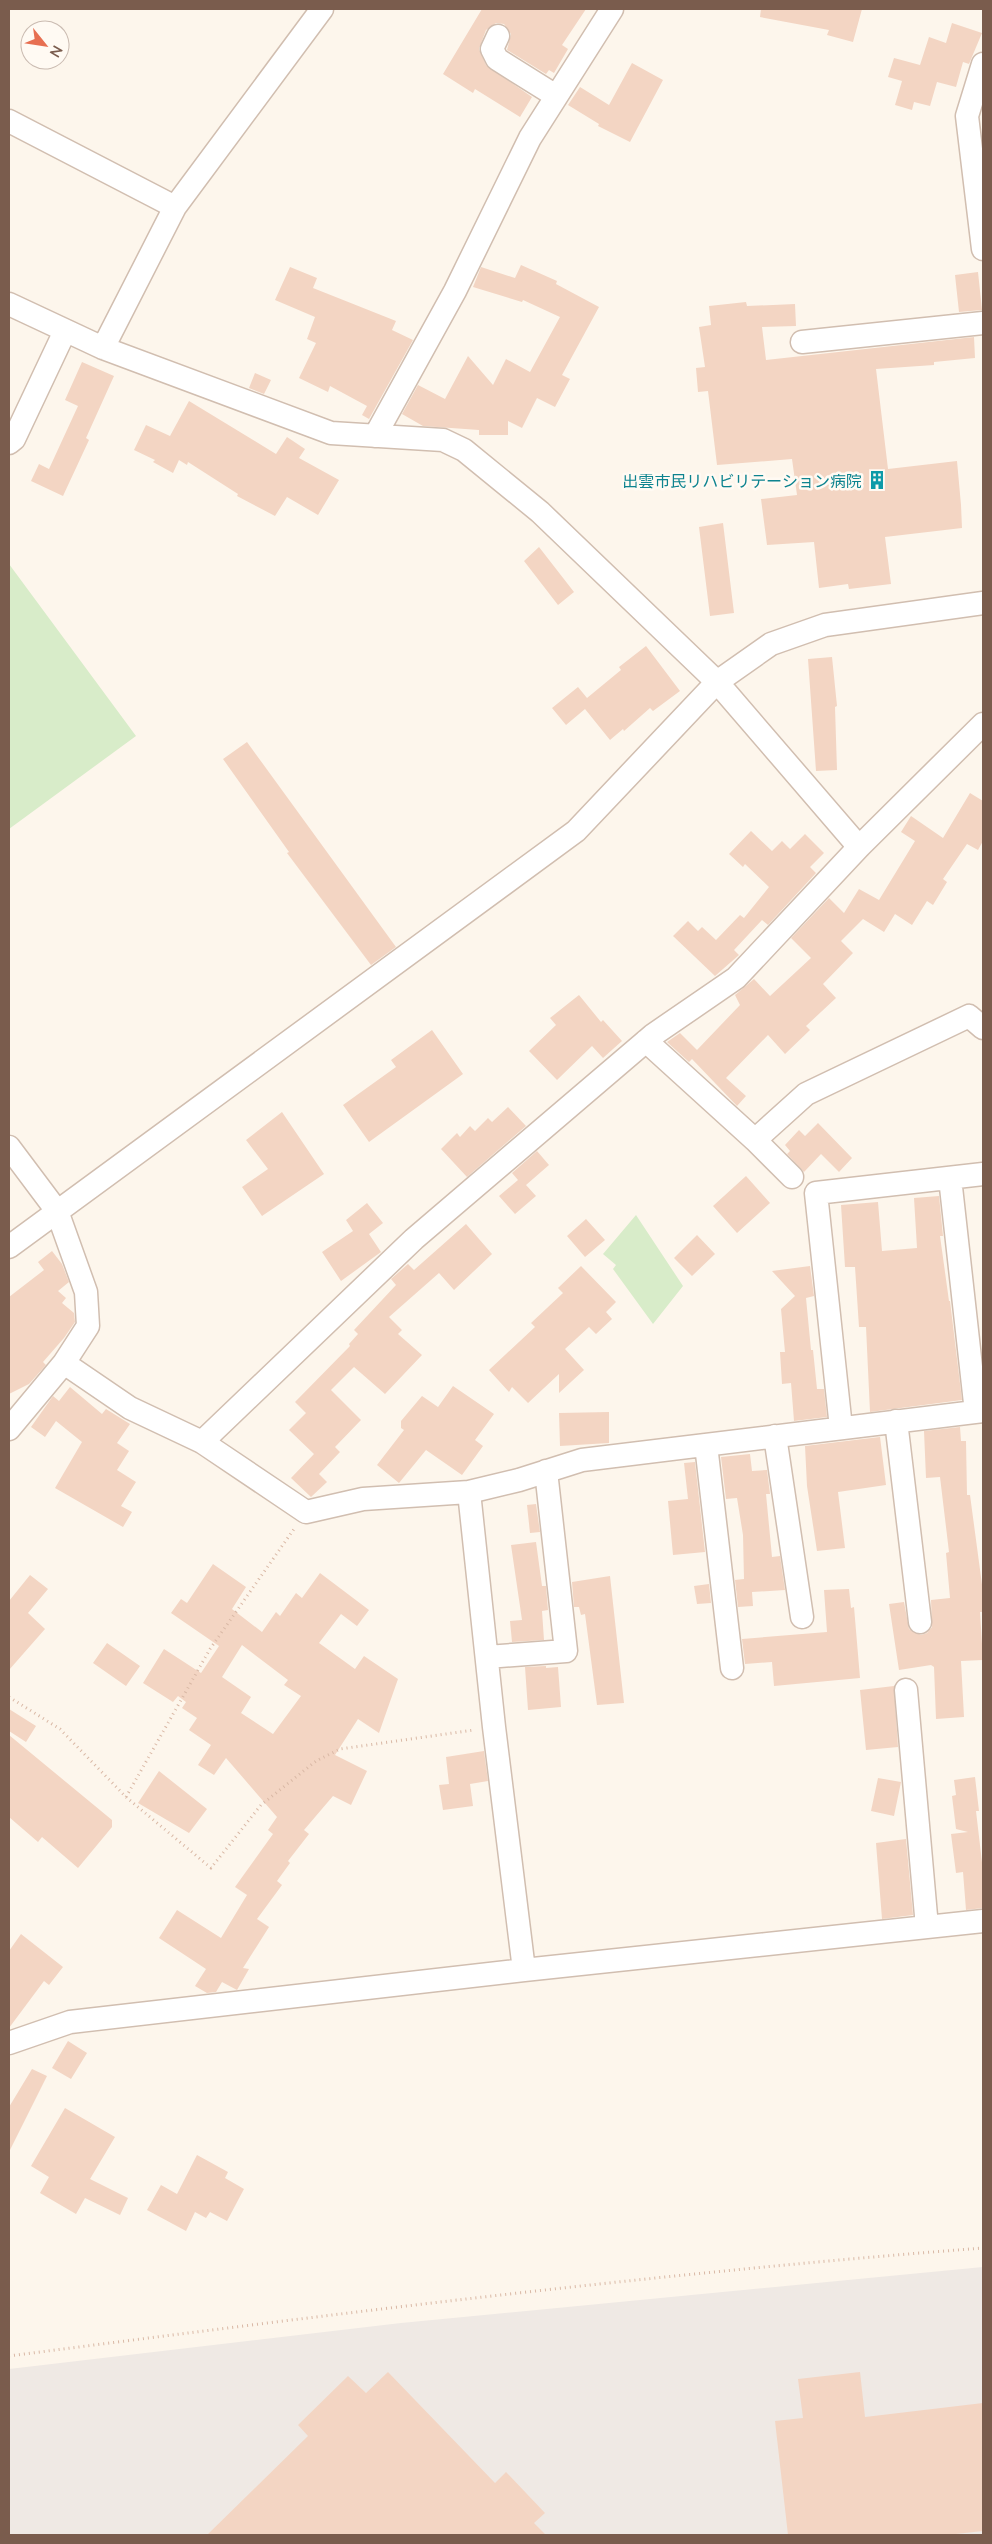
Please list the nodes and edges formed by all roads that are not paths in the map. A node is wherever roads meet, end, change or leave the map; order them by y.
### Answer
1 (322, 9) edge
2 (612, 9) edge
3 (498, 36) dead end
4 (983, 64) edge
5 (556, 96) junction
6 (9, 121) edge
7 (175, 206) junction
8 (983, 249) edge
9 (9, 304) edge
10 (983, 323) edge
11 (65, 331) junction
12 (802, 342) dead end
13 (103, 348) junction
14 (375, 436) junction
15 (9, 443) edge
16 (983, 603) edge
17 (717, 682) junction
18 (983, 724) edge
19 (859, 847) junction
20 (983, 1028) edge
21 (646, 1041) junction
22 (755, 1140) junction
23 (9, 1147) edge
24 (983, 1174) edge
25 (792, 1177) dead end
26 (950, 1178) junction
27 (57, 1211) junction
28 (9, 1247) edge
29 (64, 1363) junction
30 (979, 1411) edge
31 (896, 1421) junction
32 (841, 1428) junction
33 (9, 1429) edge
34 (775, 1436) junction
35 (202, 1442) junction
36 (706, 1445) junction
37 (546, 1471) junction
38 (469, 1492) junction
39 (802, 1617) dead end
40 (920, 1622) dead end
41 (486, 1657) junction
42 (732, 1668) dead end
43 (906, 1690) dead end
44 (983, 1921) edge
45 (927, 1927) junction
46 (524, 1970) junction
47 (9, 2043) edge

1 - 7 street
2 - 5 street
3 - 5 street
4 - 8 street
5 - 14 street
6 - 7 street
7 - 13 street
9 - 11 street
10 - 12 street
11 - 13 street
11 - 15 street
13 - 14 street
14 - 17 street
16 - 17 street
17 - 19 street
17 - 27 street
18 - 19 street
19 - 21 street
20 - 22 street
21 - 22 street
21 - 35 street
22 - 25 street
23 - 27 street
24 - 26 street
26 - 30 street
26 - 32 street
27 - 28 street
27 - 29 street
29 - 33 street
29 - 35 street
30 - 31 street
31 - 32 street
31 - 40 street
32 - 34 street
34 - 36 street
34 - 39 street
35 - 38 street
36 - 37 street
36 - 42 street
37 - 38 street
37 - 41 street
38 - 41 street
41 - 46 street
43 - 45 street
44 - 45 street
45 - 46 street
46 - 47 street

